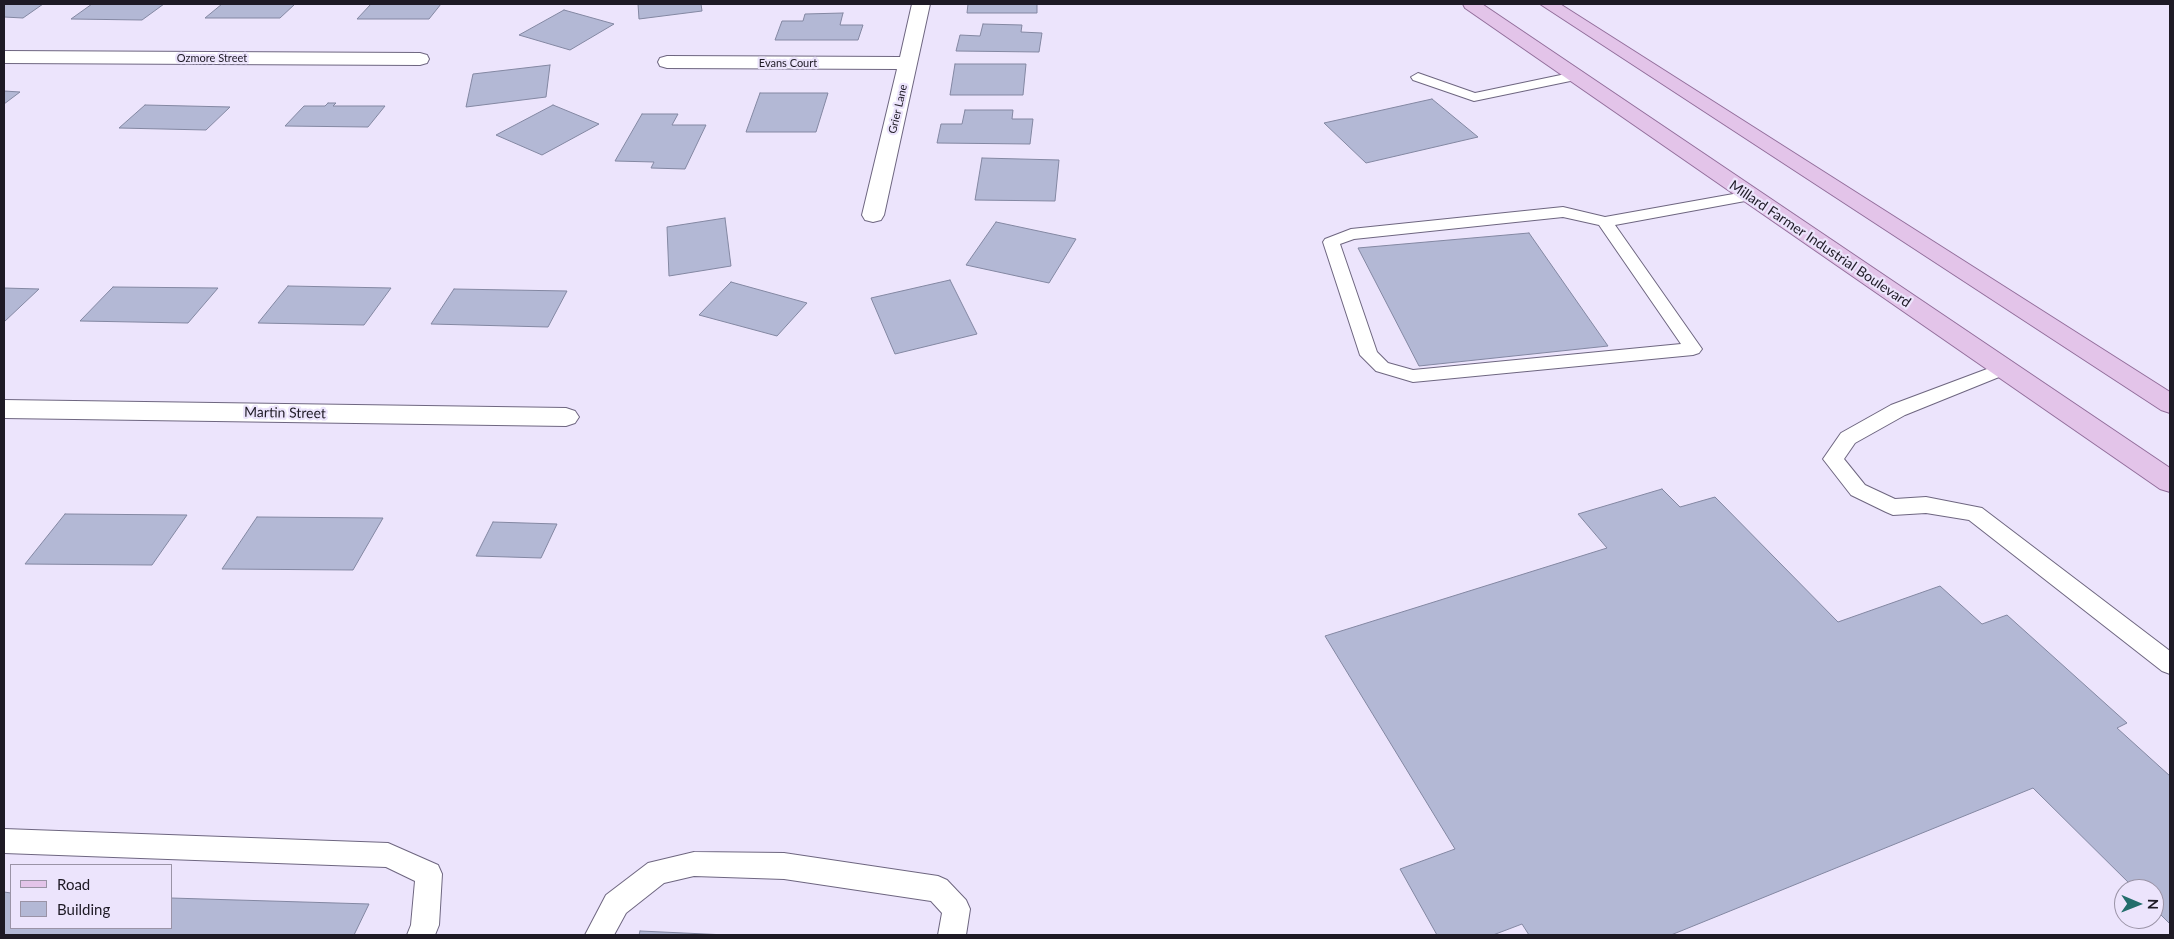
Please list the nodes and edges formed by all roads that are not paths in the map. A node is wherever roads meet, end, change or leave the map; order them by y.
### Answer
1 (921, 4) edge
2 (1472, 4) edge
3 (1549, 4) edge
4 (4, 57) edge
5 (420, 59) dead end
6 (667, 62) dead end
7 (908, 63) junction
8 (1575, 76) junction
9 (1418, 77) dead end
10 (1750, 196) junction
11 (873, 215) dead end
12 (1605, 222) junction
13 (2003, 369) junction
14 (2170, 404) edge
15 (4, 409) edge
16 (566, 417) dead end
17 (2170, 482) edge
18 (2170, 664) edge
19 (4, 841) edge
20 (421, 935) edge
21 (599, 935) edge
22 (952, 935) edge

1 - 7 street, Grier Lane
2 - 8 main road, Millard Farmer Industrial Boulevard
3 - 14 main road
4 - 5 street, Ozmore Street
6 - 7 street, Evans Court
7 - 11 street, Grier Lane
8 - 9 lane
8 - 10 main road, Millard Farmer Industrial Boulevard
10 - 12 lane
10 - 13 main road, Millard Farmer Industrial Boulevard
12 - 12 lane
13 - 17 main road, Millard Farmer Industrial Boulevard
13 - 18 lane
15 - 16 street, Martin Street
19 - 20 lane
21 - 22 lane

